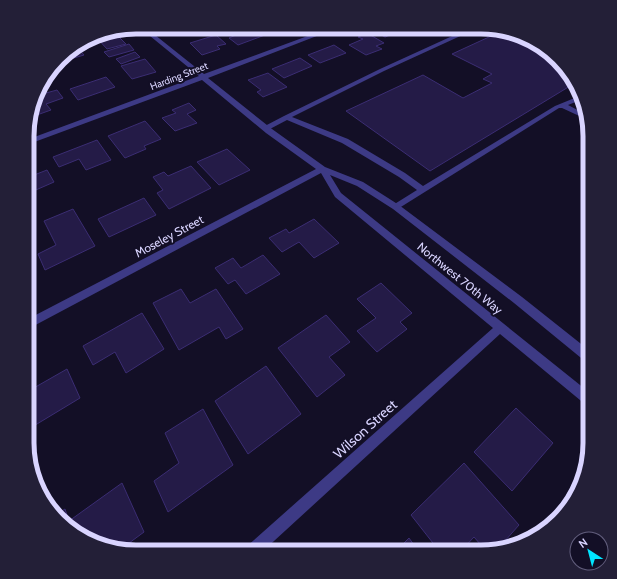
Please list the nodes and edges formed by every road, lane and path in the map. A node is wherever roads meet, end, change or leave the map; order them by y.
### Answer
1 (151, 34) edge
2 (318, 34) edge
3 (462, 34) edge
4 (203, 77) junction
5 (576, 99) edge
6 (562, 105) junction
7 (581, 115) edge
8 (286, 117) junction
9 (265, 128) junction
10 (34, 140) edge
11 (322, 168) junction
12 (422, 190) junction
13 (396, 207) junction
14 (34, 321) edge
15 (500, 328) junction
16 (583, 352) edge
17 (583, 396) edge
18 (258, 545) edge

1 - 4 street, Northwest 70th Way
2 - 4 street, Harding Street
3 - 8 street
4 - 9 street, Northwest 70th Way
4 - 10 street, Harding Street
5 - 6 street
6 - 7 street
6 - 12 street
8 - 9 street
8 - 12 street
9 - 11 street, Northwest 70th Way
11 - 13 street, Northwest 70th Way
11 - 14 street, Moseley Street
11 - 15 street, Northwest 70th Way
12 - 13 street
13 - 16 street, Northwest 70th Way
15 - 17 street, Northwest 70th Way
15 - 18 street, Wilson Street

